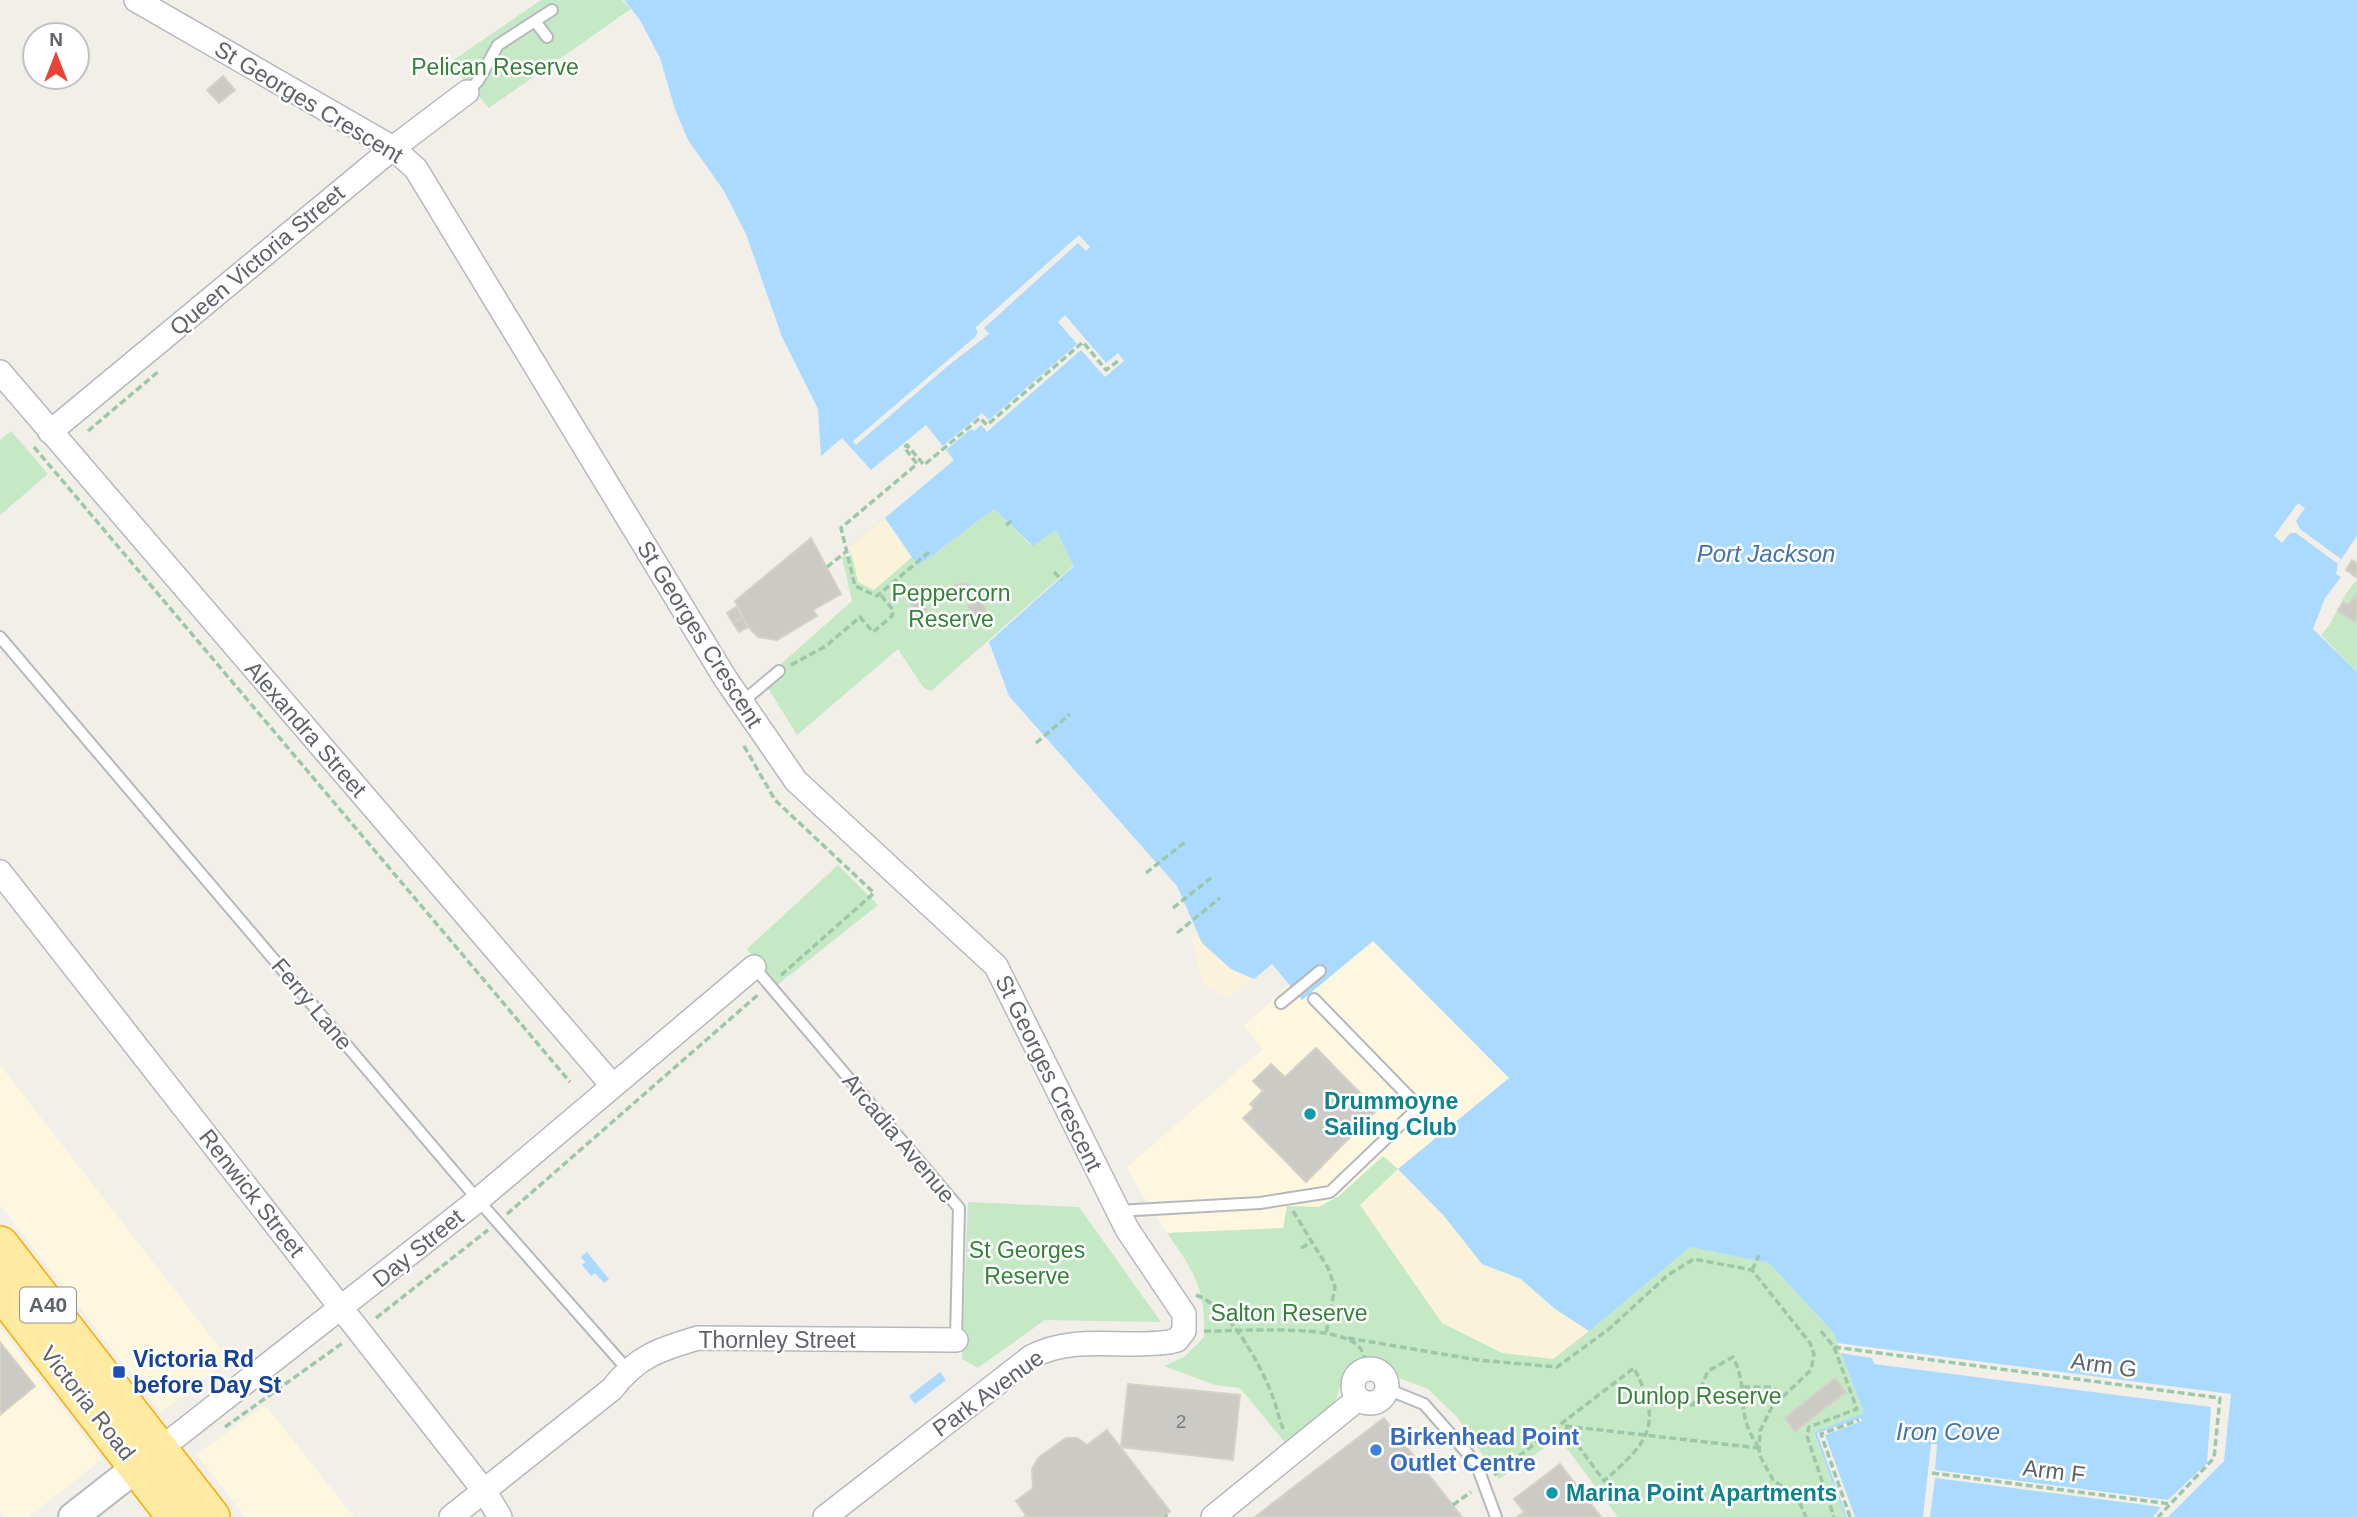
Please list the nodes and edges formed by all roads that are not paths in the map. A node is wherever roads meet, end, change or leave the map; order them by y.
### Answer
1 (136, 0) edge
2 (552, 10) dead end
3 (535, 21) junction
4 (547, 37) dead end
5 (467, 92) joint
6 (393, 148) junction
7 (0, 372) edge
8 (42, 439) junction
9 (0, 637) edge
10 (779, 671) road end
11 (741, 703) junction
12 (0, 872) edge
13 (754, 967) joint
14 (1320, 971) dead end
15 (1314, 999) dead end
16 (1281, 1003) dead end
17 (612, 1085) junction
18 (478, 1200) junction
19 (1117, 1211) junction
20 (0, 1245) edge
21 (0, 1289) edge
22 (343, 1307) junction
23 (1180, 1336) joint
24 (956, 1340) joint
25 (627, 1369) junction
26 (1387, 1389) junction
27 (1358, 1399) junction
28 (149, 1458) junction
29 (485, 1492) junction
30 (73, 1517) edge
31 (176, 1517) edge
32 (211, 1517) edge
33 (451, 1517) edge
34 (500, 1517) edge
35 (825, 1517) edge
36 (1213, 1517) edge
37 (1496, 1517) edge

1 - 6 street, St Georges Crescent
2 - 3 lane
3 - 4 lane
3 - 5 lane
5 - 6 street, Queen Victoria Street
6 - 8 street, Queen Victoria Street
6 - 11 street, St Georges Crescent
7 - 8 street, Alexandra Street
8 - 17 street, Alexandra Street
9 - 18 lane, Ferry Lane
10 - 11 lane
11 - 19 street, St Georges Crescent
12 - 22 street, Renwick Street
13 - 17 street, Day Street
13 - 24 lane, Arcadia Avenue
14 - 16 lane
15 - 19 lane
17 - 18 street, Day Street
18 - 22 street, Day Street
18 - 25 lane, Ferry Lane
19 - 23 street, St Georges Crescent
20 - 28 highway, Victoria Road / A40
21 - 28 highway, Victoria Road / A40
22 - 28 street, Day Street
22 - 29 street, Renwick Street
23 - 35 street, Park Avenue
24 - 25 street, Thornley Street
25 - 29 street, Thornley Street
26 - 27 street
26 - 27 street
26 - 37 lane
27 - 36 street
28 - 30 street, Day Street
28 - 31 highway, Victoria Road / A40
28 - 32 highway, Victoria Road / A40
29 - 33 street, Thornley Street
29 - 34 street, Renwick Street

